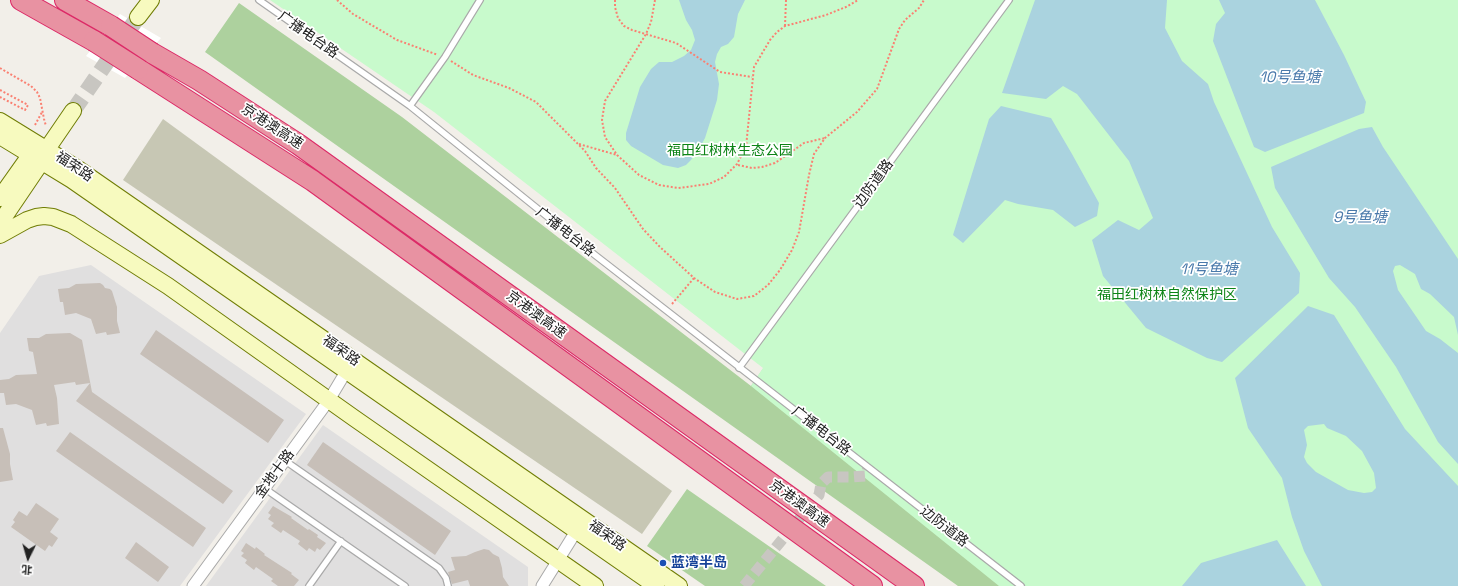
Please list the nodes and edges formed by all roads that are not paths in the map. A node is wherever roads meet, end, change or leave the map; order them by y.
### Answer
1 (65, 0) edge
2 (151, 0) edge
3 (259, 0) edge
4 (480, 0) edge
5 (1009, 0) edge
6 (28, 4) edge
7 (138, 17) tunnel mouth
8 (410, 106) junction
9 (73, 111) tunnel mouth
10 (0, 121) edge
11 (0, 136) edge
12 (40, 155) junction
13 (0, 198) edge
14 (0, 223) edge
15 (0, 235) edge
16 (350, 366) junction
17 (739, 368) junction
18 (328, 400) junction
19 (284, 460) junction
20 (868, 468) joint
21 (264, 488) junction
22 (580, 525) junction
23 (341, 541) junction
24 (558, 560) junction
25 (193, 586) edge
26 (309, 586) edge
27 (405, 586) edge
28 (448, 586) edge
29 (542, 586) edge
30 (595, 586) edge
31 (656, 586) edge
32 (679, 586) edge
33 (872, 586) edge
34 (914, 586) edge
35 (1021, 586) edge

1 - 34 highway, 京港澳高速, bridge
2 - 7 main road
3 - 8 lane, 广播电台路
4 - 8 lane
5 - 17 lane, 边防道路
6 - 33 highway, 京港澳高速, bridge
8 - 17 lane, 广播电台路
9 - 12 main road
10 - 12 main road, 福荣路
11 - 12 main road, 福荣路
12 - 13 main road
12 - 14 main road
12 - 16 main road, 福荣路
15 - 18 main road
16 - 18 street, 金地十路
16 - 22 main road, 福荣路
17 - 20 lane, 广播电台路
18 - 19 street, 金地十路
18 - 24 main road
19 - 21 street, 金地十路
19 - 28 lane
20 - 35 lane, 边防道路
21 - 23 lane
21 - 25 street, 金地十路
22 - 24 street
22 - 31 main road, 福荣路
22 - 32 main road, 福荣路
23 - 26 lane
23 - 27 lane
24 - 29 street
24 - 30 main road

